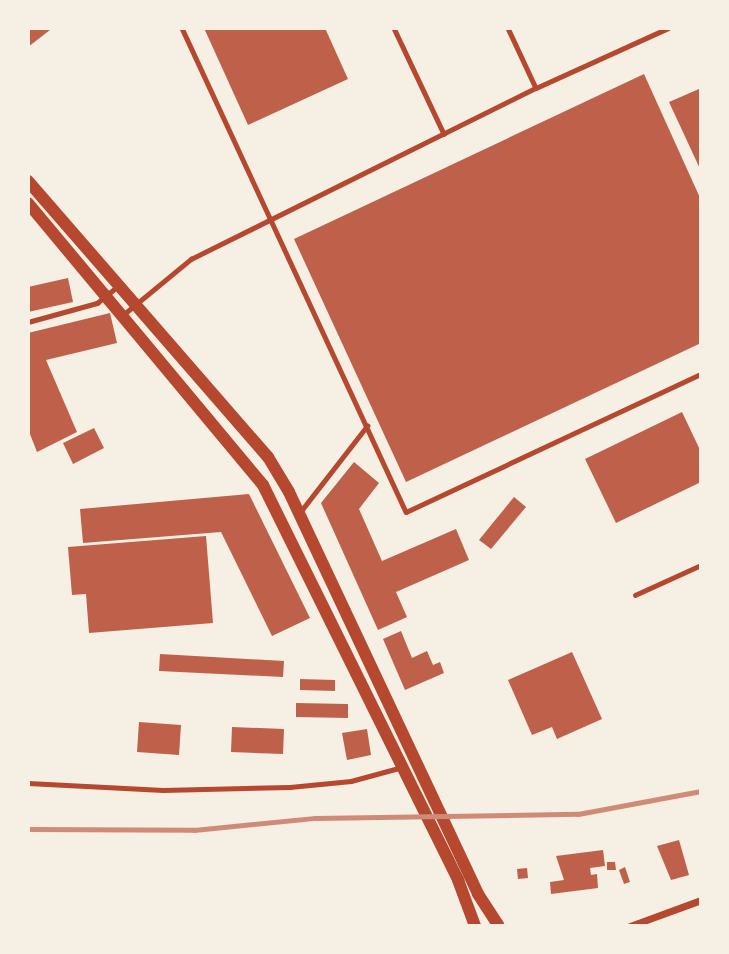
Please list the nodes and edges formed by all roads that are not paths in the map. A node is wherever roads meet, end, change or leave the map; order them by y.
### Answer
1 (182, 28) edge
2 (394, 28) edge
3 (508, 28) edge
4 (667, 28) edge
5 (536, 88) junction
6 (444, 134) junction
7 (28, 181) edge
8 (28, 203) edge
9 (272, 219) junction
10 (119, 285) junction
11 (106, 298) junction
12 (136, 304) junction
13 (121, 316) junction
14 (28, 323) edge
15 (701, 374) edge
16 (368, 426) junction
17 (299, 513) junction
18 (701, 565) edge
19 (635, 595) dead end
20 (403, 767) junction
21 (28, 783) edge
22 (701, 900) edge
23 (470, 912) junction
24 (465, 926) edge
25 (475, 926) edge
26 (499, 926) edge
27 (630, 926) edge

1 - 9 lane
2 - 6 lane
3 - 5 lane
4 - 5 lane
5 - 6 lane
6 - 9 lane
7 - 10 main road
8 - 11 main road
9 - 12 lane
9 - 16 lane
10 - 11 lane
10 - 12 main road
11 - 13 main road
11 - 14 lane
12 - 13 lane
12 - 17 main road
13 - 20 main road
15 - 16 lane
16 - 17 lane
17 - 26 main road
18 - 19 lane
20 - 21 lane
20 - 23 main road
22 - 27 street
23 - 24 main road
23 - 25 main road

